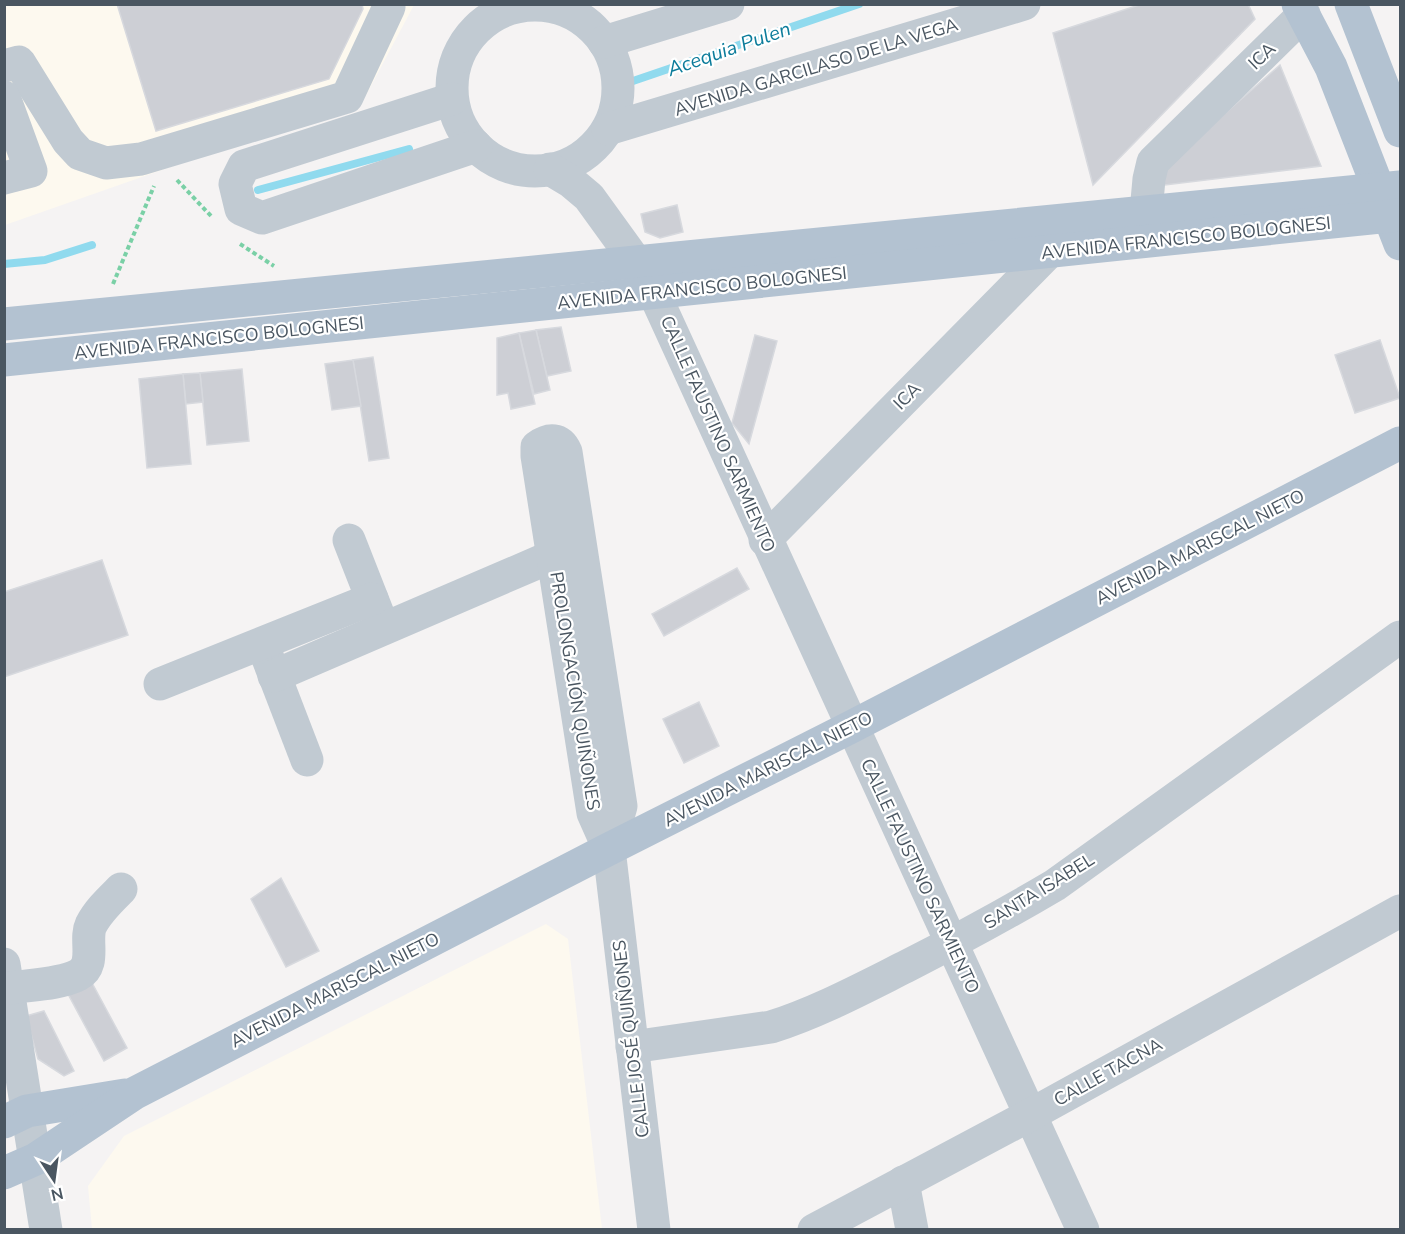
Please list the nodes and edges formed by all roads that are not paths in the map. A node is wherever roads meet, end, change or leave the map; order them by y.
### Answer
1 (388, 4) edge
2 (728, 4) edge
3 (1024, 4) edge
4 (1351, 4) edge
5 (541, 5) edge
6 (1301, 9) edge
7 (491, 11) edge
8 (604, 42) junction
9 (4, 66) edge
10 (4, 97) edge
11 (452, 99) junction
12 (608, 129) junction
13 (1401, 131) edge
14 (476, 146) junction
15 (586, 153) junction
16 (550, 169) junction
17 (4, 178) edge
18 (1394, 210) edge
19 (1146, 212) junction
20 (1049, 252) junction
21 (636, 262) junction
22 (654, 293) junction
23 (4, 324) edge
24 (4, 360) edge
25 (1401, 443) edge
26 (349, 540) dead end
27 (765, 540) junction
28 (553, 556) junction
29 (372, 599) junction
30 (384, 629) junction
31 (1401, 637) edge
32 (262, 643) junction
33 (274, 676) junction
34 (160, 684) dead end
35 (852, 727) junction
36 (307, 760) dead end
37 (609, 849) junction
38 (121, 889) dead end
39 (1401, 911) edge
40 (951, 943) junction
41 (7, 976) edge
42 (632, 1047) junction
43 (135, 1093) junction
44 (1030, 1115) junction
45 (16, 1116) edge
46 (36, 1159) junction
47 (4, 1173) edge
48 (903, 1182) junction
49 (46, 1230) edge
50 (654, 1230) edge
51 (814, 1230) edge
52 (912, 1230) edge
53 (1083, 1230) edge

1 - 9 street
2 - 8 street
3 - 12 street, AVENIDA GARCILASO DE LA VEGA
4 - 13 main road
5 - 7 street
5 - 8 street
6 - 18 main road
6 - 19 street, ICA
7 - 11 street
8 - 12 street
10 - 17 street
11 - 14 street
11 - 14 street
12 - 15 street
14 - 16 street
15 - 16 street
15 - 21 street, CALLE FAUSTINO SARMIENTO
16 - 21 street, CALLE FAUSTINO SARMIENTO
18 - 19 main road, AVENIDA FRANCISCO BOLOGNESI
18 - 20 main road, AVENIDA FRANCISCO BOLOGNESI
19 - 21 main road, AVENIDA FRANCISCO BOLOGNESI
20 - 22 main road, AVENIDA FRANCISCO BOLOGNESI
20 - 27 street, ICA
21 - 22 street, CALLE FAUSTINO SARMIENTO
21 - 23 main road, AVENIDA FRANCISCO BOLOGNESI
22 - 24 main road, AVENIDA FRANCISCO BOLOGNESI
22 - 27 street, CALLE FAUSTINO SARMIENTO
25 - 35 main road, AVENIDA MARISCAL NIETO
26 - 29 street
27 - 35 street, CALLE FAUSTINO SARMIENTO
28 - 30 street
28 - 37 street, PROLONGACIÓN QUIÑONES
28 - 37 street, PROLONGACIÓN QUIÑONES
29 - 30 street
29 - 32 street
30 - 33 street
31 - 40 street, SANTA ISABEL
32 - 33 street
32 - 34 street
33 - 36 street
35 - 37 main road, AVENIDA MARISCAL NIETO
35 - 40 street, CALLE FAUSTINO SARMIENTO
37 - 42 street, CALLE JOSÉ QUIÑONES
37 - 43 main road, AVENIDA MARISCAL NIETO
38 - 41 street
39 - 44 street, CALLE TACNA
40 - 42 street, SANTA ISABEL
40 - 44 street, CALLE FAUSTINO SARMIENTO
41 - 45 street
42 - 50 street, CALLE JOSÉ QUIÑONES
43 - 45 main road, AVENIDA MARISCAL NIETO
43 - 46 main road, AVENIDA MARISCAL NIETO
44 - 48 street, CALLE TACNA
44 - 53 street, CALLE FAUSTINO SARMIENTO
45 - 46 street
46 - 47 main road, AVENIDA MARISCAL NIETO
46 - 49 street
48 - 51 street, CALLE TACNA
48 - 52 street

